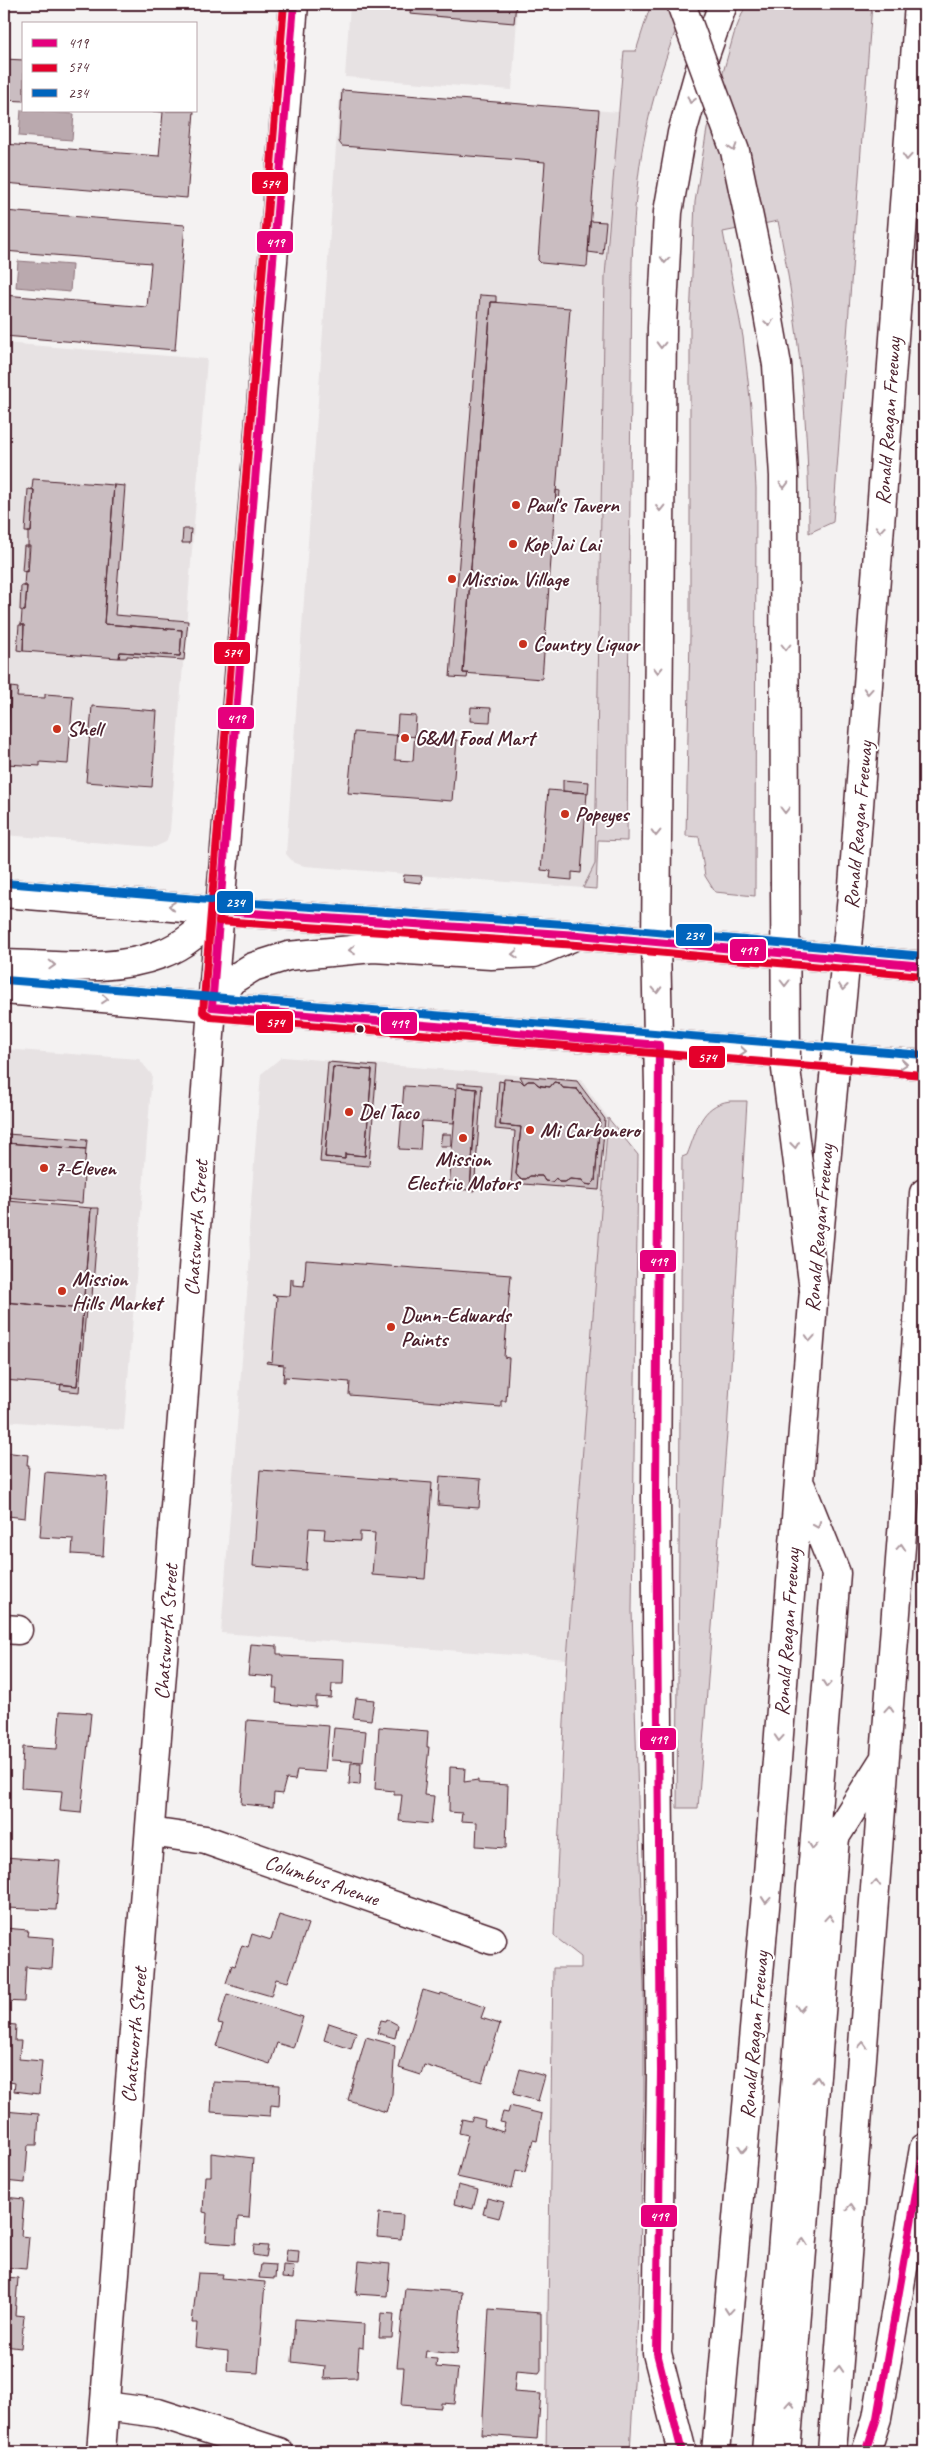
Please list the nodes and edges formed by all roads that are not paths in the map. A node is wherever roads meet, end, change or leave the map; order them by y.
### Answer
1 (294, 4) edge
2 (681, 4) edge
3 (723, 4) edge
4 (919, 4) edge
5 (4, 893) edge
6 (220, 911) junction
7 (578, 935) junction
8 (656, 942) junction
9 (4, 964) edge
10 (924, 966) edge
11 (4, 990) edge
12 (212, 1007) junction
13 (659, 1045) junction
14 (924, 1065) edge
15 (924, 1193) edge
16 (814, 1290) junction
17 (799, 1480) junction
18 (885, 1758) junction
19 (150, 1832) junction
20 (492, 1940) dead end
21 (924, 2148) edge
22 (104, 2406) junction
23 (101, 2452) edge
24 (279, 2452) edge
25 (682, 2452) edge
26 (716, 2452) edge
27 (766, 2452) edge
28 (786, 2452) edge
29 (832, 2452) edge
30 (866, 2452) edge

1 - 6 main road, Chatsworth Street
2 -> 16 main road, bridge
3 -> 8 main road
4 -> 16 main road, Ronald Reagan Freeway, bridge
6 -> 5 main road
6 - 7 main road
9 -> 6 main road
6 - 12 main road, Chatsworth Street
7 - 8 main road
7 -> 12 main road
8 - 10 main road
8 -> 13 main road
11 -> 12 main road
12 - 13 main road
12 - 19 main road, Chatsworth Street
13 -> 14 main road
13 - 25 main road
18 -> 15 main road
16 -> 17 main road, Ronald Reagan Freeway
17 -> 26 main road, Ronald Reagan Freeway
17 -> 27 main road
28 -> 18 main road
29 -> 18 main road
19 - 20 main road, Columbus Avenue
19 - 22 main road, Chatsworth Street
21 - 30 main road
22 - 23 main road, Chatsworth Street
22 - 24 main road

